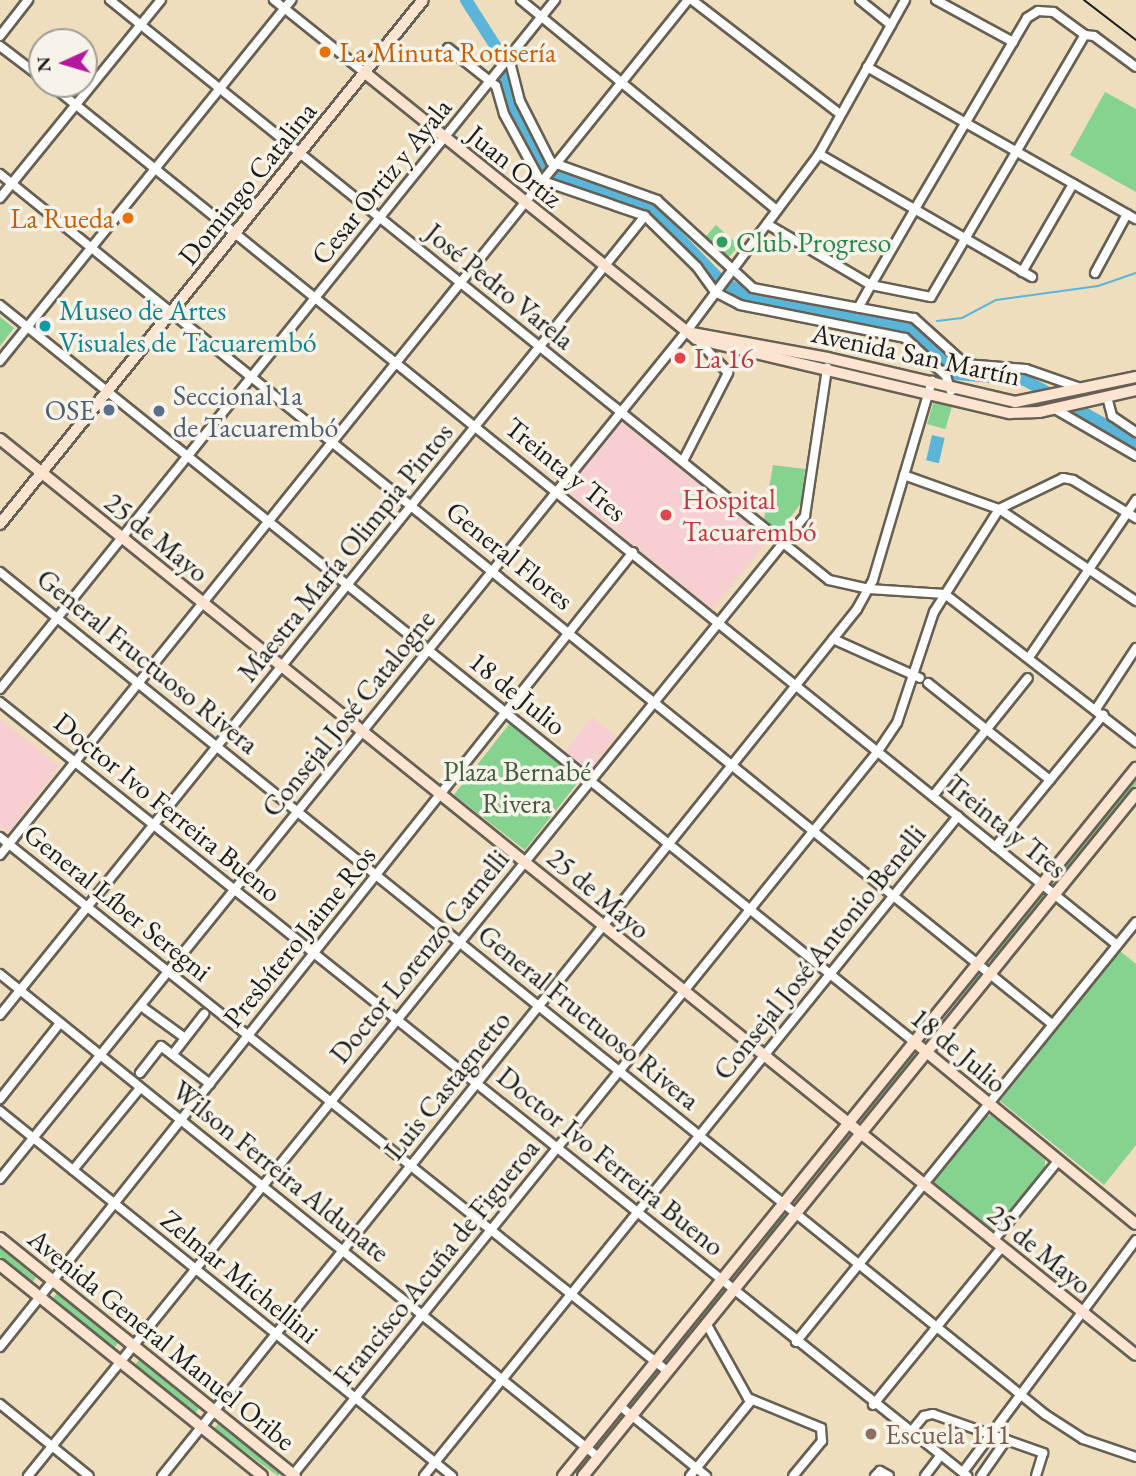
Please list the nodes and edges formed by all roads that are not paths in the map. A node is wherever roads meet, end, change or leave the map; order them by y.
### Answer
1 (28, 0) edge
2 (110, 0) edge
3 (160, 0) edge
4 (274, 0) edge
5 (291, 0) edge
6 (423, 0) edge
7 (521, 0) edge
8 (555, 0) edge
9 (690, 0) edge
10 (860, 0) edge
11 (905, 0) edge
12 (936, 0) edge
13 (284, 9) junction
14 (542, 17) junction
15 (140, 25) junction
16 (891, 25) junction
17 (1085, 35) junction
18 (0, 36) edge
19 (1013, 42) junction
20 (0, 46) edge
21 (448, 48) dead end
22 (508, 59) junction
23 (28, 67) edge
24 (867, 67) junction
25 (1136, 67) edge
26 (364, 72) junction
27 (492, 78) junction
28 (623, 82) junction
29 (221, 87) junction
30 (68, 98) edge
31 (75, 103) junction
32 (840, 114) junction
33 (966, 123) junction
34 (444, 138) junction
35 (301, 152) junction
36 (1017, 152) junction
37 (819, 154) junction
38 (554, 166) junction
39 (156, 169) junction
40 (0, 174) edge
41 (542, 178) junction
42 (12, 183) junction
43 (1073, 184) junction
44 (0, 198) edge
45 (524, 202) junction
46 (915, 209) junction
47 (777, 211) junction
48 (1127, 214) junction
49 (645, 216) junction
50 (380, 218) junction
51 (1136, 219) edge
52 (767, 224) junction
53 (235, 232) junction
54 (968, 239) junction
55 (92, 246) junction
56 (603, 267) junction
57 (730, 271) junction
58 (1022, 271) junction
59 (1095, 272) dead end
60 (1032, 277) dead end
61 (459, 282) junction
62 (871, 285) junction
63 (716, 290) junction
64 (316, 298) junction
65 (0, 306) edge
66 (858, 308) junction
67 (172, 313) junction
68 (27, 327) junction
69 (686, 332) junction
70 (696, 339) junction
71 (540, 347) junction
72 (0, 361) edge
73 (396, 362) junction
74 (827, 368) junction
75 (253, 377) junction
76 (1136, 377) edge
77 (930, 387) junction
78 (1081, 390) junction
79 (1136, 390) edge
80 (950, 392) junction
81 (108, 393) junction
82 (1107, 397) junction
83 (1057, 404) junction
84 (620, 411) junction
85 (476, 426) junction
86 (1136, 432) edge
87 (0, 439) edge
88 (332, 441) junction
89 (187, 456) junction
90 (1136, 456) edge
91 (683, 461) junction
92 (42, 473) junction
93 (904, 475) junction
94 (556, 491) junction
95 (1136, 500) edge
96 (412, 506) junction
97 (999, 509) junction
98 (1132, 517) edge
99 (270, 522) junction
100 (0, 524) edge
101 (122, 537) junction
102 (783, 543) junction
103 (633, 552) junction
104 (1090, 569) junction
105 (492, 570) junction
106 (0, 572) edge
107 (350, 586) junction
108 (869, 589) junction
109 (945, 594) junction
110 (1136, 601) edge
111 (202, 602) junction
112 (57, 618) junction
113 (717, 621) junction
114 (571, 633) junction
115 (834, 639) junction
116 (1136, 648) edge
117 (429, 650) junction
118 (1030, 656) junction
119 (282, 667) junction
120 (916, 676) junction
121 (1028, 678) dead end
122 (136, 681) junction
123 (928, 683) dead end
124 (797, 685) junction
125 (0, 689) edge
126 (653, 698) junction
127 (0, 702) edge
128 (1100, 712) junction
129 (509, 714) junction
130 (986, 729) junction
131 (360, 730) junction
132 (1136, 742) edge
133 (217, 746) junction
134 (878, 751) junction
135 (73, 761) junction
136 (734, 765) junction
137 (1136, 768) edge
138 (1050, 780) junction
139 (589, 781) junction
140 (1136, 794) edge
141 (442, 795) junction
142 (933, 796) junction
143 (297, 811) junction
144 (958, 816) junction
145 (155, 827) junction
146 (814, 829) junction
147 (0, 837) edge
148 (9, 844) junction
149 (671, 844) junction
150 (995, 846) junction
151 (0, 855) edge
152 (525, 862) junction
153 (377, 875) junction
154 (1041, 883) junction
155 (234, 889) junction
156 (894, 894) junction
157 (1054, 894) junction
158 (87, 908) junction
159 (751, 909) junction
160 (1136, 922) edge
161 (604, 927) junction
162 (460, 942) junction
163 (1117, 945) junction
164 (315, 954) junction
165 (978, 962) junction
166 (168, 971) junction
167 (990, 972) junction
168 (832, 973) junction
169 (0, 974) edge
170 (20, 990) junction
171 (682, 992) junction
172 (141, 1006) junction
173 (539, 1007) junction
174 (204, 1014) dead end
175 (0, 1015) edge
176 (397, 1020) junction
177 (60, 1023) junction
178 (1052, 1024) junction
179 (248, 1036) junction
180 (185, 1038) junction
181 (913, 1041) junction
182 (927, 1053) junction
183 (173, 1054) junction
184 (100, 1055) junction
185 (765, 1057) junction
186 (619, 1071) junction
187 (140, 1073) dead end
188 (209, 1084) junction
189 (477, 1084) junction
190 (140, 1088) junction
191 (0, 1099) edge
192 (330, 1101) junction
193 (988, 1104) junction
194 (0, 1111) edge
195 (181, 1120) junction
196 (847, 1122) junction
197 (861, 1132) junction
198 (699, 1136) junction
199 (33, 1138) junction
200 (557, 1148) junction
201 (1058, 1161) junction
202 (411, 1166) junction
203 (73, 1170) junction
204 (0, 1179) edge
205 (924, 1184) junction
206 (263, 1186) junction
207 (112, 1203) junction
208 (783, 1203) junction
209 (639, 1213) junction
210 (796, 1213) junction
211 (1136, 1224) edge
212 (491, 1230) junction
213 (0, 1238) edge
214 (1136, 1240) edge
215 (997, 1244) junction
216 (343, 1250) junction
217 (860, 1264) junction
218 (0, 1265) edge
219 (195, 1269) junction
220 (722, 1279) junction
221 (52, 1280) junction
222 (733, 1289) junction
223 (571, 1295) junction
224 (38, 1296) junction
225 (1082, 1312) junction
226 (422, 1316) junction
227 (706, 1323) junction
228 (938, 1328) junction
229 (276, 1334) junction
230 (796, 1342) junction
231 (133, 1346) junction
232 (0, 1347) edge
233 (1136, 1356) edge
234 (655, 1361) junction
235 (120, 1363) junction
236 (667, 1371) junction
237 (503, 1380) junction
238 (1019, 1392) junction
239 (355, 1398) junction
240 (751, 1401) junction
241 (0, 1404) edge
242 (873, 1405) junction
243 (620, 1406) junction
244 (214, 1411) junction
245 (631, 1415) junction
246 (200, 1427) junction
247 (910, 1433) junction
248 (989, 1435) junction
249 (1006, 1440) junction
250 (52, 1447) junction
251 (586, 1448) junction
252 (940, 1456) junction
253 (1136, 1457) edge
254 (598, 1458) junction
255 (435, 1462) junction
256 (697, 1468) junction
257 (965, 1474) edge
258 (28, 1476) edge
259 (89, 1476) edge
260 (162, 1476) edge
261 (262, 1476) edge
262 (293, 1476) edge
263 (424, 1476) edge
264 (452, 1476) edge
265 (563, 1476) edge
266 (583, 1476) edge
267 (690, 1476) edge
268 (706, 1476) edge
269 (793, 1476) edge
270 (875, 1476) edge
271 (889, 1476) edge
272 (925, 1476) edge
273 (981, 1476) edge
274 (1036, 1476) edge

1 - 18 street
2 - 15 street, José Pedro Varela
3 - 15 street
4 - 13 street, Juan Ortiz
5 - 13 street
6 - 26 street, Domingo Catalina
7 - 14 street
8 - 14 street, Cesar Ortiz y Ayala
9 - 28 street
9 - 32 street
10 - 16 street
11 - 16 street, Consejal José Catalogne
12 - 19 street
13 - 26 street, Juan Ortiz
13 - 29 street
14 - 22 street, Cesar Ortiz y Ayala
14 - 28 street
15 - 29 street, José Pedro Varela
15 - 31 street
16 - 24 street, Consejal José Catalogne
17 - 19 street
17 - 25 street
17 - 36 street
19 - 33 street
20 - 23 street
21 - 27 street
22 - 27 street, Cesar Ortiz y Ayala
22 - 38 street
24 - 32 street, Consejal José Catalogne
24 - 33 street
26 - 34 street, Juan Ortiz
26 - 35 street, Domingo Catalina
27 - 34 street, Cesar Ortiz y Ayala
27 - 41 street
28 - 38 street
28 - 47 street
29 - 35 street, José Pedro Varela
29 - 39 street
30 - 31 street, Treinta y Tres
31 - 39 street, Treinta y Tres
31 - 42 street
32 - 37 street, Consejal José Catalogne
33 - 36 street
33 - 46 street
34 - 45 street, Juan Ortiz
34 - 50 street, Cesar Ortiz y Ayala
35 - 50 street, José Pedro Varela
35 - 53 street, Domingo Catalina
36 - 43 street
36 - 54 street
37 - 46 street
37 - 47 street, Consejal José Catalogne
38 - 41 street
38 - 57 street
39 - 53 street, Treinta y Tres
39 - 55 street
40 - 42 street, General Flores
41 - 45 street
41 - 49 street
42 - 44 street
42 - 55 street, General Flores
43 - 48 street
43 - 58 street
45 - 56 street, Juan Ortiz
45 - 61 street
46 - 54 street
46 - 62 street
47 - 52 street, Consejal José Catalogne
48 - 51 street
48 - 59 street
49 - 56 street, Maestra María Olimpia Pintos
49 - 63 street
50 - 61 street, José Pedro Varela
50 - 64 street, Cesar Ortiz y Ayala
52 - 57 street, Consejal José Catalogne
52 - 62 street
53 - 64 street, Treinta y Tres
53 - 67 street, Domingo Catalina
54 - 58 street
54 - 62 street
55 - 67 street, General Flores
55 - 68 street
56 - 69 street, Juan Ortiz
56 - 71 street, Maestra María Olimpia Pintos
57 - 63 street, Consejal José Catalogne
57 - 66 street
58 - 60 street
61 - 71 street, José Pedro Varela
61 - 73 street
62 - 66 street
63 - 69 street, Consejal José Catalogne
63 - 80 street
64 - 73 street, Treinta y Tres
64 - 75 street, Cesar Ortiz y Ayala
65 - 68 street, 18 de Julio
66 - 78 street
67 - 75 street, General Flores
67 - 81 street, Domingo Catalina
68 - 72 street
68 - 81 street, 18 de Julio
69 - 70 street, Juan Ortiz
69 - 77 street, Avenida San Martín
69 - 84 street, Consejal José Catalogne
70 - 74 street, Avenida San Martín
70 - 91 street, Juan Ortiz
71 - 84 street, José Pedro Varela
71 - 85 street, Maestra María Olimpia Pintos
73 - 85 street, Treinta y Tres
73 - 88 street
74 - 77 street, Avenida San Martín
74 - 102 street, Doctor Lorenzo Carnelli
75 - 88 street, General Flores
75 - 89 street, Cesar Ortiz y Ayala
76 - 78 street, Avenida San Martín
77 - 80 street, Avenida San Martín
77 - 93 street, Luis Castagnetto
78 - 83 street, Avenida San Martín
79 - 82 street, Avenida San Martín
80 - 83 street, Avenida San Martín
81 - 89 street, 18 de Julio
81 - 92 street, Domingo Catalina
82 - 83 street, Avenida San Martín
82 - 86 street
83 - 90 street
84 - 91 street, José Pedro Varela
84 - 94 street, Consejal José Catalogne
85 - 94 street, Treinta y Tres
85 - 96 street, Maestra María Olimpia Pintos
87 - 92 street, 25 de Mayo
88 - 96 street, General Flores
88 - 99 street
89 - 99 street, 18 de Julio
89 - 101 street, Cesar Ortiz y Ayala
91 - 102 street, José Pedro Varela
92 - 100 street, Domingo Catalina
92 - 101 street, 25 de Mayo
93 - 97 street
93 - 108 street, Luis Castagnetto
94 - 103 street, Treinta y Tres
94 - 105 street, Consejal José Catalogne
95 - 98 street
96 - 105 street, General Flores
96 - 107 street, Maestra María Olimpia Pintos
97 - 98 street
97 - 104 street
97 - 109 street, Francisco Acuña de Figueroa
98 - 104 street
99 - 107 street, 18 de Julio
99 - 111 street
101 - 111 street, 25 de Mayo
101 - 112 street, Cesar Ortiz y Ayala
102 - 108 street, José Pedro Varela
102 - 113 street, Doctor Lorenzo Carnelli
103 - 113 street, Treinta y Tres
103 - 114 street, Presbítero Jaime Ros
104 - 110 street
104 - 118 street
105 - 114 street, General Flores
105 - 117 street, Consejal José Catalogne
106 - 112 street, General Fructuoso Rivera
107 - 117 street, 18 de Julio
107 - 119 street, Maestra María Olimpia Pintos
108 - 109 street, José Pedro Varela
108 - 115 street, Luis Castagnetto
109 - 118 street
109 - 120 street, Francisco Acuña de Figueroa
111 - 119 street, 25 de Mayo
111 - 122 street
112 - 122 street, General Fructuoso Rivera
112 - 125 street, Cesar Ortiz y Ayala
113 - 124 street, Treinta y Tres
113 - 126 street, Doctor Lorenzo Carnelli
114 - 126 street, General Flores
114 - 129 street, Presbítero Jaime Ros
115 - 120 street
115 - 124 street, Luis Castagnetto
116 - 128 street
117 - 129 street, 18 de Julio
117 - 131 street, Consejal José Catalogne
118 - 128 street
119 - 131 street, 25 de Mayo
119 - 133 street, Maestra María Olimpia Pintos
120 - 134 street, Francisco Acuña de Figueroa
121 - 130 street
122 - 133 street, General Fructuoso Rivera
122 - 135 street
123 - 130 street
124 - 134 street, Treinta y Tres
124 - 136 street, Luis Castagnetto
126 - 136 street, General Flores
126 - 139 street, Doctor Lorenzo Carnelli
127 - 135 street, Doctor Ivo Ferreira Bueno
128 - 132 street
128 - 138 street
129 - 139 street, 18 de Julio
129 - 141 street, Presbítero Jaime Ros
130 - 138 street
130 - 142 street
131 - 141 street, 25 de Mayo
131 - 143 street, Consejal José Catalogne
133 - 143 street, General Fructuoso Rivera
133 - 145 street, Maestra María Olimpia Pintos
134 - 142 street, Treinta y Tres
134 - 146 street, Francisco Acuña de Figueroa
135 - 145 street, Doctor Ivo Ferreira Bueno
135 - 148 street
136 - 146 street, General Flores
136 - 149 street, Luis Castagnetto
137 - 154 street
138 - 150 street
139 - 149 street, 18 de Julio
139 - 152 street, Doctor Lorenzo Carnelli
140 - 157 street
141 - 152 street, 25 de Mayo
141 - 153 street, Presbítero Jaime Ros
142 - 144 street, Treinta y Tres
143 - 153 street, General Fructuoso Rivera
143 - 155 street, Consejal José Catalogne
144 - 150 street, Treinta y Tres
144 - 156 street, Consejal José Antonio Benelli
145 - 155 street, Doctor Ivo Ferreira Bueno
145 - 158 street, Maestra María Olimpia Pintos
146 - 156 street, General Flores
146 - 159 street, Francisco Acuña de Figueroa
147 - 148 street, General Líber Seregni
148 - 151 street
148 - 158 street, General Líber Seregni
149 - 159 street, 18 de Julio
149 - 161 street, Luis Castagnetto
150 - 154 street, Treinta y Tres
152 - 161 street, 25 de Mayo
152 - 162 street, Doctor Lorenzo Carnelli
153 - 162 street, General Fructuoso Rivera
153 - 164 street, Presbítero Jaime Ros
154 - 157 street, Treinta y Tres
154 - 165 street
155 - 164 street, Doctor Ivo Ferreira Bueno
155 - 166 street, Consejal José Catalogne
156 - 165 street, General Flores
156 - 168 street, Consejal José Antonio Benelli
157 - 163 street, Treinta y Tres
157 - 167 street
158 - 166 street, General Líber Seregni
158 - 170 street, Maestra María Olimpia Pintos
159 - 168 street, 18 de Julio
159 - 171 street, Francisco Acuña de Figueroa
160 - 163 street
161 - 171 street, 25 de Mayo
161 - 173 street, Luis Castagnetto
162 - 173 street, General Fructuoso Rivera
162 - 176 street, Doctor Lorenzo Carnelli
163 - 178 street
164 - 176 street, Doctor Ivo Ferreira Bueno
164 - 179 street, Presbítero Jaime Ros
165 - 167 street, General Flores
165 - 181 street
166 - 172 street, Consejal José Catalogne
166 - 179 street, General Líber Seregni
167 - 178 street, General Flores
167 - 182 street
168 - 181 street, 18 de Julio
168 - 185 street, Consejal José Antonio Benelli
169 - 170 street, Wilson Ferreira Aldunate
170 - 175 street, Maestra María Olimpia Pintos
170 - 177 street, Wilson Ferreira Aldunate
171 - 185 street, 25 de Mayo
171 - 186 street, Francisco Acuña de Figueroa
172 - 180 street
172 - 184 street, Consejal José Catalogne
173 - 186 street, General Fructuoso Rivera
173 - 189 street, Luis Castagnetto
174 - 180 street
176 - 189 street, Doctor Ivo Ferreira Bueno
176 - 192 street, Doctor Lorenzo Carnelli
177 - 184 street, Wilson Ferreira Aldunate
177 - 191 street
178 - 193 street
179 - 188 street, Presbítero Jaime Ros
179 - 192 street, General Líber Seregni
180 - 183 street
181 - 182 street, 18 de Julio
181 - 196 street
182 - 193 street, 18 de Julio
182 - 197 street
183 - 187 street
183 - 188 street
184 - 190 street, Wilson Ferreira Aldunate
184 - 199 street, Consejal José Catalogne
185 - 196 street, 25 de Mayo
185 - 198 street, Consejal José Antonio Benelli
186 - 198 street, General Fructuoso Rivera
186 - 200 street, Francisco Acuña de Figueroa
188 - 195 street, Presbítero Jaime Ros
189 - 200 street, Doctor Ivo Ferreira Bueno
189 - 202 street, Luis Castagnetto
190 - 195 street, Wilson Ferreira Aldunate
190 - 203 street
192 - 202 street, General Líber Seregni
192 - 206 street, Doctor Lorenzo Carnelli
193 - 201 street, 18 de Julio
193 - 205 street
194 - 199 street, Zelmar Michellini
195 - 206 street, Wilson Ferreira Aldunate
195 - 207 street, Presbítero Jaime Ros
196 - 197 street, 25 de Mayo
196 - 208 street
197 - 205 street, 25 de Mayo
197 - 210 street
198 - 208 street, General Fructuoso Rivera
198 - 209 street, Consejal José Antonio Benelli
199 - 203 street, Zelmar Michellini
199 - 204 street, Consejal José Catalogne
200 - 209 street, Doctor Ivo Ferreira Bueno
200 - 212 street, Francisco Acuña de Figueroa
201 - 211 street, 18 de Julio
201 - 215 street
202 - 212 street, General Líber Seregni
202 - 216 street, Luis Castagnetto
203 - 207 street, Zelmar Michellini
205 - 215 street, 25 de Mayo
205 - 217 street
206 - 216 street, Wilson Ferreira Aldunate
206 - 219 street, Doctor Lorenzo Carnelli
207 - 219 street, Zelmar Michellini
207 - 221 street, Presbítero Jaime Ros
208 - 210 street, General Fructuoso Rivera
208 - 220 street
209 - 220 street, Doctor Ivo Ferreira Bueno
209 - 223 street, Consejal José Antonio Benelli
210 - 217 street, General Fructuoso Rivera
210 - 222 street
212 - 223 street, General Líber Seregni
212 - 226 street, Francisco Acuña de Figueroa
213 - 221 street, Avenida General Manuel Oribe
214 - 225 street
215 - 225 street, 25 de Mayo
215 - 228 street
216 - 226 street, Wilson Ferreira Aldunate
216 - 229 street, Luis Castagnetto
217 - 228 street, General Fructuoso Rivera
217 - 230 street
218 - 224 street, Avenida General Manuel Oribe
219 - 229 street, Zelmar Michellini
219 - 231 street, Doctor Lorenzo Carnelli
220 - 222 street, Doctor Ivo Ferreira Bueno
220 - 234 street
221 - 224 street, Presbítero Jaime Ros
221 - 231 street, Avenida General Manuel Oribe
222 - 227 street
222 - 230 street, Doctor Ivo Ferreira Bueno
223 - 234 street, General Líber Seregni
223 - 237 street, Consejal José Antonio Benelli
224 - 232 street, Presbítero Jaime Ros
224 - 235 street, Avenida General Manuel Oribe
225 - 233 street, 25 de Mayo
225 - 238 street
226 - 237 street, Wilson Ferreira Aldunate
226 - 239 street, Francisco Acuña de Figueroa
227 - 236 street
227 - 240 street
228 - 238 street, General Fructuoso Rivera
228 - 242 street
229 - 239 street, Zelmar Michellini
229 - 244 street, Luis Castagnetto
230 - 242 street, Doctor Ivo Ferreira Bueno
231 - 235 street, Doctor Lorenzo Carnelli
231 - 244 street, Avenida General Manuel Oribe
234 - 236 street, General Líber Seregni
234 - 243 street
235 - 246 street, Avenida General Manuel Oribe
235 - 250 street, Doctor Lorenzo Carnelli
236 - 245 street
237 - 251 street, Wilson Ferreira Aldunate
237 - 255 street, Consejal José Antonio Benelli
238 - 248 street
238 - 253 street, General Fructuoso Rivera
239 - 255 street, Zelmar Michellini
239 - 262 street, Francisco Acuña de Figueroa
240 - 256 street
240 - 269 street
241 - 250 street
242 - 247 street, Doctor Ivo Ferreira Bueno
243 - 245 street
243 - 251 street
244 - 246 street, Luis Castagnetto
244 - 262 street, Avenida General Manuel Oribe
245 - 254 street
245 - 256 street
246 - 260 street, Luis Castagnetto
246 - 261 street, Avenida General Manuel Oribe
247 - 248 street
247 - 252 street, Doctor Ivo Ferreira Bueno
248 - 249 street
248 - 257 street
249 - 273 street
249 - 274 street
250 - 258 street, Doctor Lorenzo Carnelli
250 - 259 street
251 - 254 street, Wilson Ferreira Aldunate
251 - 265 street
252 - 257 street, Doctor Ivo Ferreira Bueno
252 - 272 street
254 - 266 street
255 - 263 street, Consejal José Antonio Benelli
255 - 264 street, Zelmar Michellini
256 - 267 street
256 - 268 street
270 - 271 street

